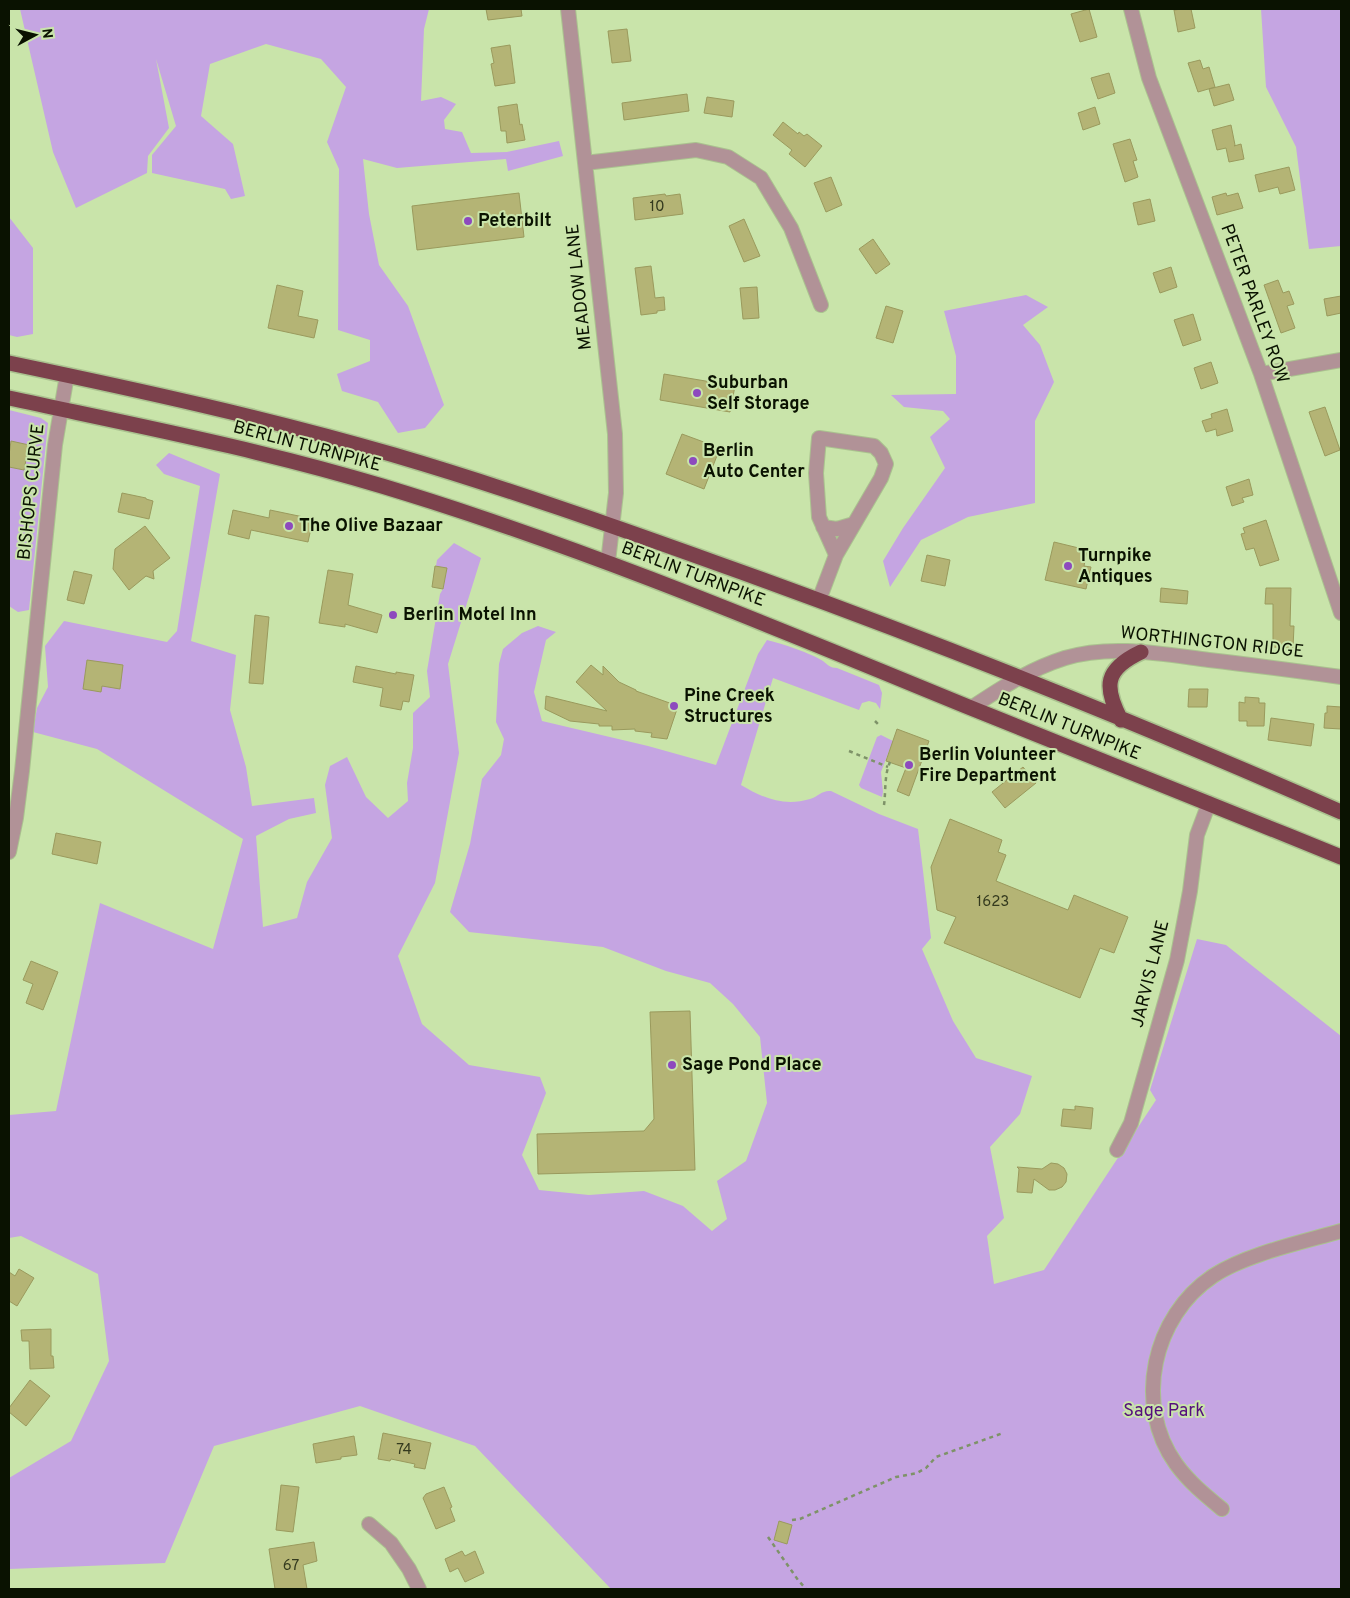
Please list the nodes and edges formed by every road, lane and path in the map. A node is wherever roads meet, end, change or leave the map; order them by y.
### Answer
1 (568, 9) edge
2 (1131, 9) edge
3 (585, 163) junction
4 (821, 305) dead end
5 (1341, 360) edge
6 (9, 363) edge
7 (1260, 374) junction
8 (67, 375) junction
9 (9, 398) edge
10 (60, 409) junction
11 (854, 524) junction
12 (613, 526) junction
13 (823, 527) junction
14 (836, 555) junction
15 (608, 562) junction
16 (819, 600) junction
17 (1341, 613) edge
18 (1141, 652) junction
19 (1341, 677) edge
20 (1018, 678) junction
21 (971, 708) junction
22 (875, 720) dead end
23 (1122, 720) junction
24 (878, 724) dead end
25 (849, 751) dead end
26 (890, 762) dead end
27 (888, 767) junction
28 (1209, 803) junction
29 (884, 805) dead end
30 (1341, 812) edge
31 (9, 852) edge
32 (1341, 857) edge
33 (1117, 1150) dead end
34 (1341, 1231) edge
35 (1003, 1433) dead end
36 (1222, 1509) dead end
37 (792, 1520) dead end
38 (369, 1524) dead end
39 (768, 1537) dead end
40 (419, 1589) edge
41 (806, 1589) edge

1 - 3 street, MEADOW LANE
2 - 7 street, PETER PARLEY ROW
3 - 4 street
3 - 12 street, MEADOW LANE
5 - 7 street
6 - 8 highway, BERLIN TURNPIKE
7 - 17 street, PETER PARLEY ROW
8 - 10 street, BISHOPS CURVE
8 - 12 highway, BERLIN TURNPIKE
9 - 10 highway, BERLIN TURNPIKE
10 - 15 highway, BERLIN TURNPIKE
10 - 31 street, BISHOPS CURVE
11 - 13 street
11 - 13 street
11 - 14 street
12 - 15 street, MEADOW LANE
12 - 16 highway, BERLIN TURNPIKE
13 - 14 street
14 - 16 street
15 - 21 highway, BERLIN TURNPIKE
16 - 20 highway, BERLIN TURNPIKE
18 - 19 street, WORTHINGTON RIDGE
18 - 20 street, WORTHINGTON RIDGE
18 - 23 highway
20 - 21 street, WORTHINGTON RIDGE
20 - 23 highway, BERLIN TURNPIKE
21 - 28 highway, BERLIN TURNPIKE
22 - 24 path
23 - 30 highway, BERLIN TURNPIKE
25 - 27 path
26 - 27 path
27 - 29 path
28 - 32 highway, BERLIN TURNPIKE
28 - 33 street, JARVIS LANE
34 - 36 street
35 - 37 path
38 - 40 street
39 - 41 path

